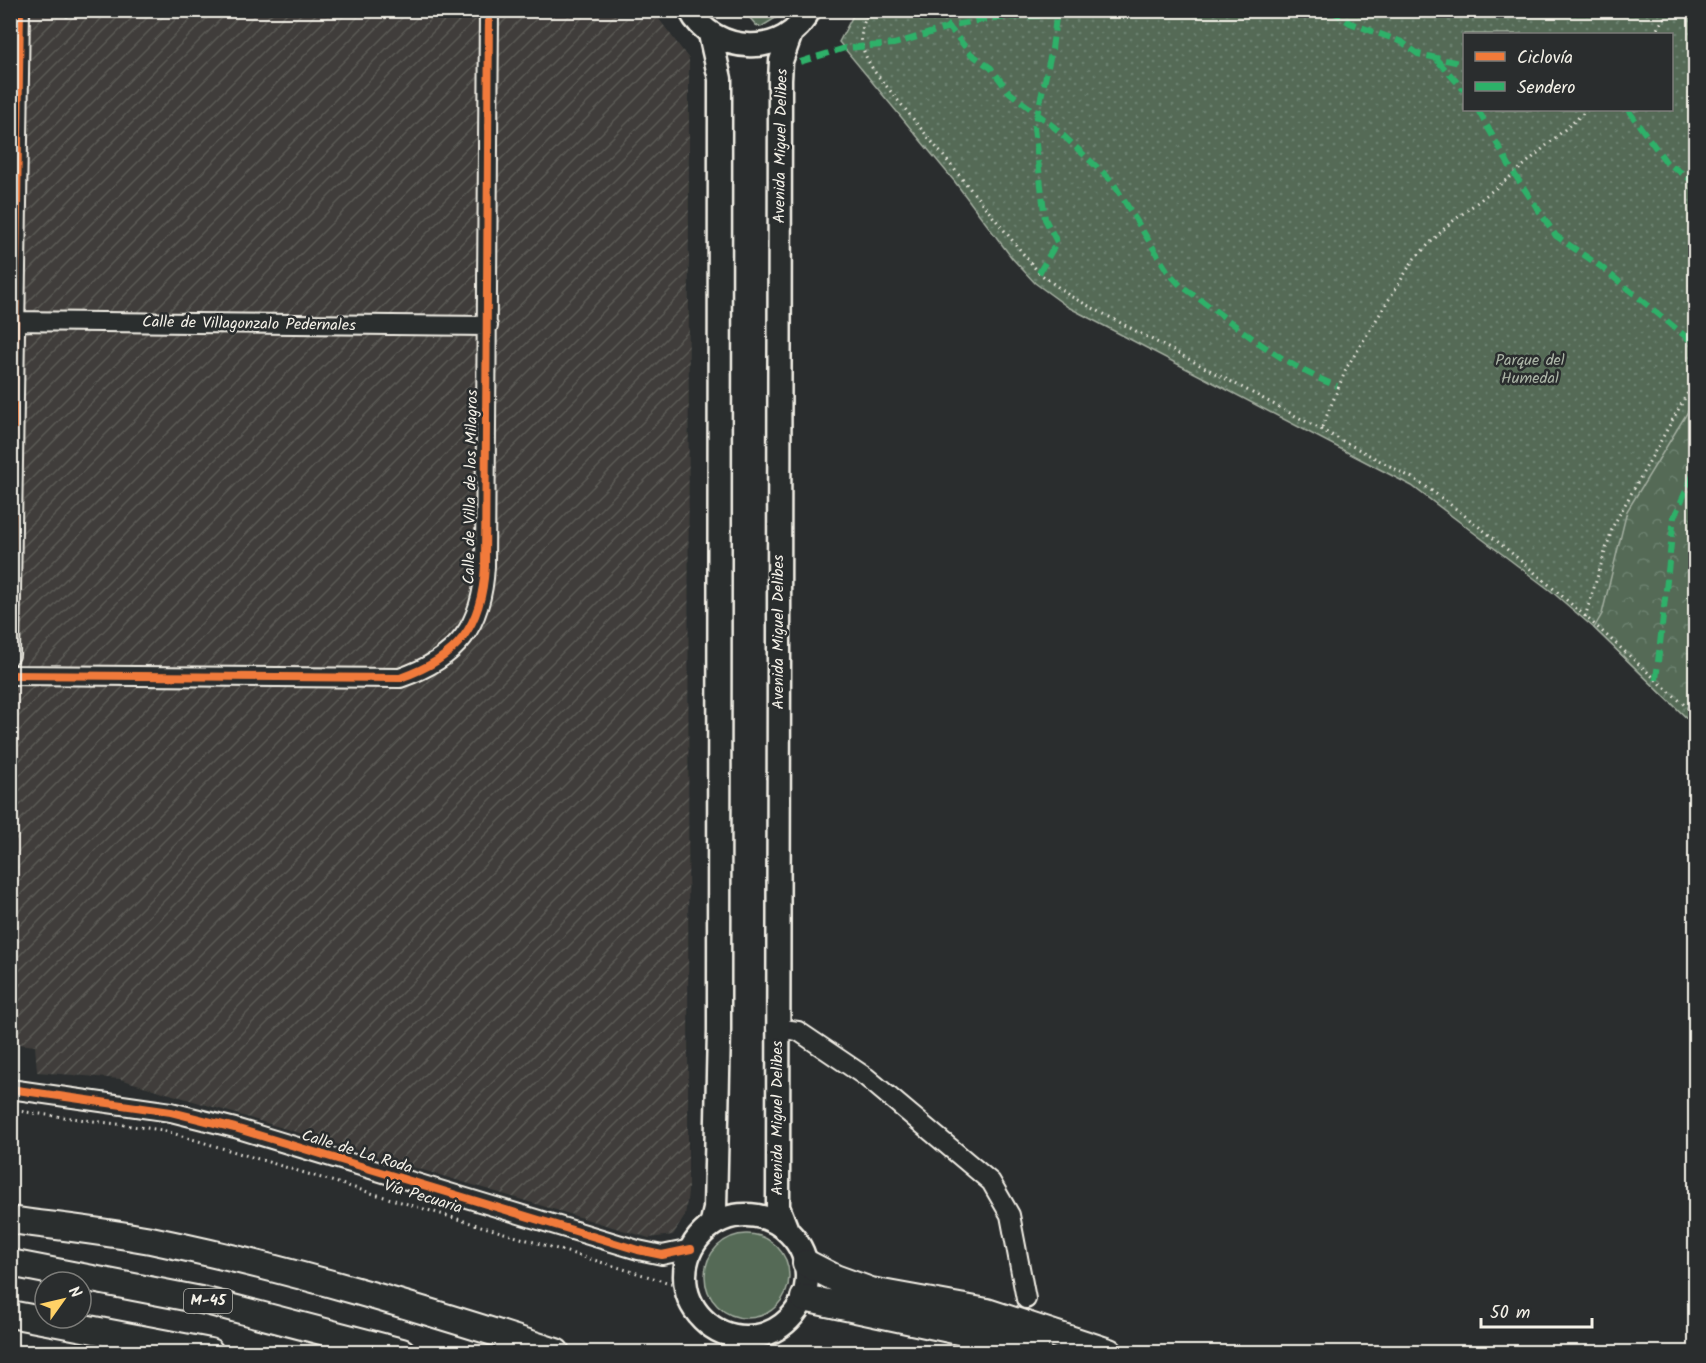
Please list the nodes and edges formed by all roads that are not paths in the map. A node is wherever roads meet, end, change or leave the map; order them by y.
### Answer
1 (20, 10) edge
2 (489, 10) edge
3 (690, 10) edge
4 (809, 10) edge
5 (791, 33) junction
6 (710, 34) junction
7 (12, 321) edge
8 (488, 326) junction
9 (10, 655) edge
10 (10, 675) edge
11 (776, 1028) junction
12 (10, 1089) edge
13 (10, 1204) edge
14 (10, 1220) edge
15 (711, 1226) junction
16 (787, 1230) junction
17 (159, 1242) junction
18 (691, 1249) junction
19 (10, 1263) edge
20 (806, 1263) junction
21 (804, 1298) junction
22 (1026, 1299) dead end
23 (10, 1314) edge
24 (717, 1329) junction
25 (770, 1342) edge
26 (210, 1353) edge
27 (402, 1353) edge
28 (556, 1353) edge
29 (726, 1353) edge
30 (1038, 1353) edge
31 (1109, 1353) edge

1 - 7 street
2 - 8 street, Calle de Villa de los Milagros
3 - 6 main road
4 - 5 main road
5 - 6 main road
5 - 11 main road, Avenida Miguel Delibes
6 - 15 main road
7 - 8 street, Calle de Villagonzalo Pedernales
7 - 9 street
8 - 10 street, Calle de Villa de los Milagros
11 - 16 main road, Avenida Miguel Delibes
11 - 22 street
12 - 18 street, Calle de La Roda
13 - 17 highway
14 - 17 highway
15 - 16 main road
15 - 18 main road
16 - 20 main road
17 - 28 highway
18 - 24 main road
19 - 27 highway, M-45
20 - 21 main road
20 - 31 highway
21 - 25 main road
21 - 30 highway
23 - 26 highway
24 - 25 main road
24 - 29 main road

